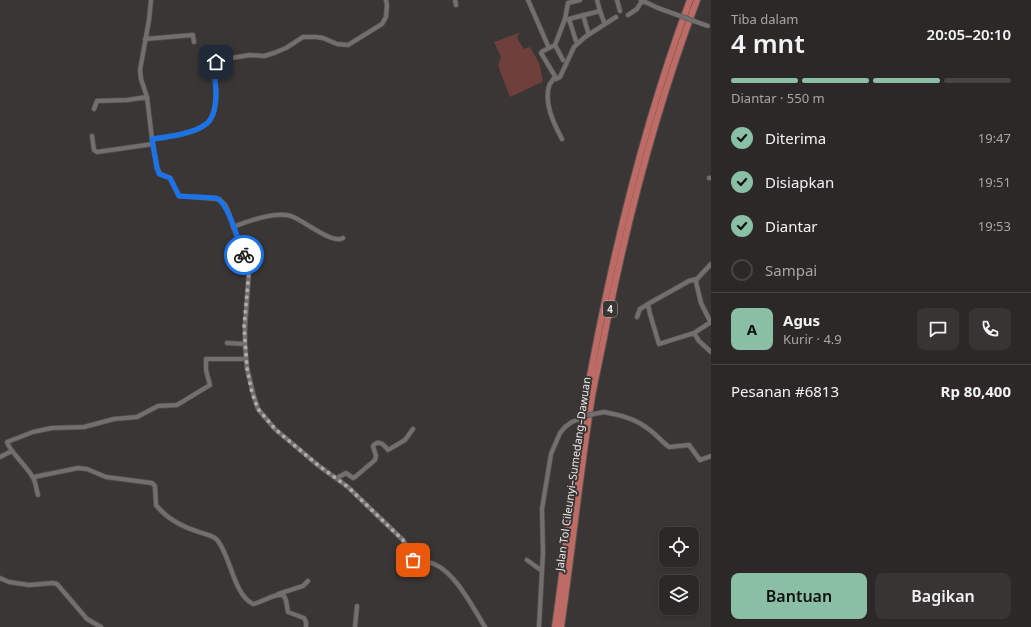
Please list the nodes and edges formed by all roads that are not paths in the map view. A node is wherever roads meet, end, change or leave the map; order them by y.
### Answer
1 (151, 0) edge
2 (386, 0) edge
3 (454, 0) edge
4 (528, 0) edge
5 (580, 0) edge
6 (597, 0) edge
7 (617, 0) edge
8 (641, 0) edge
9 (690, 0) edge
10 (697, 0) edge
11 (567, 2) edge
12 (456, 5) dead end
13 (600, 10) junction
14 (620, 11) dead end
15 (583, 15) junction
16 (628, 15) dead end
17 (616, 18) dead end
18 (567, 19) junction
19 (604, 22) dead end
20 (709, 26) edge
21 (588, 32) dead end
22 (145, 38) junction
23 (576, 41) dead end
24 (194, 42) dead end
25 (555, 45) junction
26 (549, 48) junction
27 (563, 60) dead end
28 (555, 78) junction
29 (147, 97) junction
30 (94, 109) dead end
31 (92, 136) dead end
32 (152, 139) junction
33 (562, 139) dead end
34 (153, 144) junction
35 (233, 227) junction
36 (343, 238) dead end
37 (711, 264) edge
38 (697, 279) junction
39 (648, 304) junction
40 (637, 317) dead end
41 (711, 322) edge
42 (694, 333) junction
43 (227, 343) dead end
44 (245, 344) junction
45 (711, 352) edge
46 (246, 359) junction
47 (413, 429) dead end
48 (12, 451) junction
49 (711, 456) edge
50 (0, 457) edge
51 (34, 477) junction
52 (337, 478) junction
53 (38, 494) dead end
54 (527, 560) dead end
55 (542, 571) junction
56 (0, 578) edge
57 (308, 581) dead end
58 (278, 594) junction
59 (357, 606) dead end
60 (101, 627) edge
61 (306, 627) edge
62 (355, 627) edge
63 (484, 627) edge
64 (539, 627) edge
65 (555, 627) edge
66 (561, 627) edge

1 - 22 street
2 - 32 street
3 - 12 street
4 - 26 street
5 - 11 street
6 - 13 street
7 - 14 street
8 - 16 street
8 - 20 street, bridge
9 - 65 highway, Jalan Tol Cileunyi–Sumedang–Dawuan / 4
10 - 66 highway, Jalan Tol Cileunyi–Sumedang–Dawuan / 4
11 - 18 street
13 - 15 street
13 - 19 street
15 - 18 street
15 - 21 street
17 - 28 street
18 - 23 street
18 - 25 street
22 - 24 street
22 - 29 street
25 - 26 street
25 - 27 street
26 - 28 street
28 - 33 street
29 - 30 street
29 - 32 street
31 - 34 street
32 - 34 street
34 - 35 street
35 - 36 street
35 - 44 street
37 - 38 street
38 - 39 street
38 - 41 street
39 - 40 street
39 - 42 street
41 - 42 street
42 - 45 street
43 - 44 street
44 - 46 street
46 - 48 street
46 - 52 street
47 - 52 street
48 - 50 street
48 - 51 street
49 - 55 street, bridge
51 - 53 street
51 - 58 street
52 - 63 street
54 - 55 street
55 - 64 street
56 - 60 street
57 - 58 street
58 - 61 street
59 - 62 street

